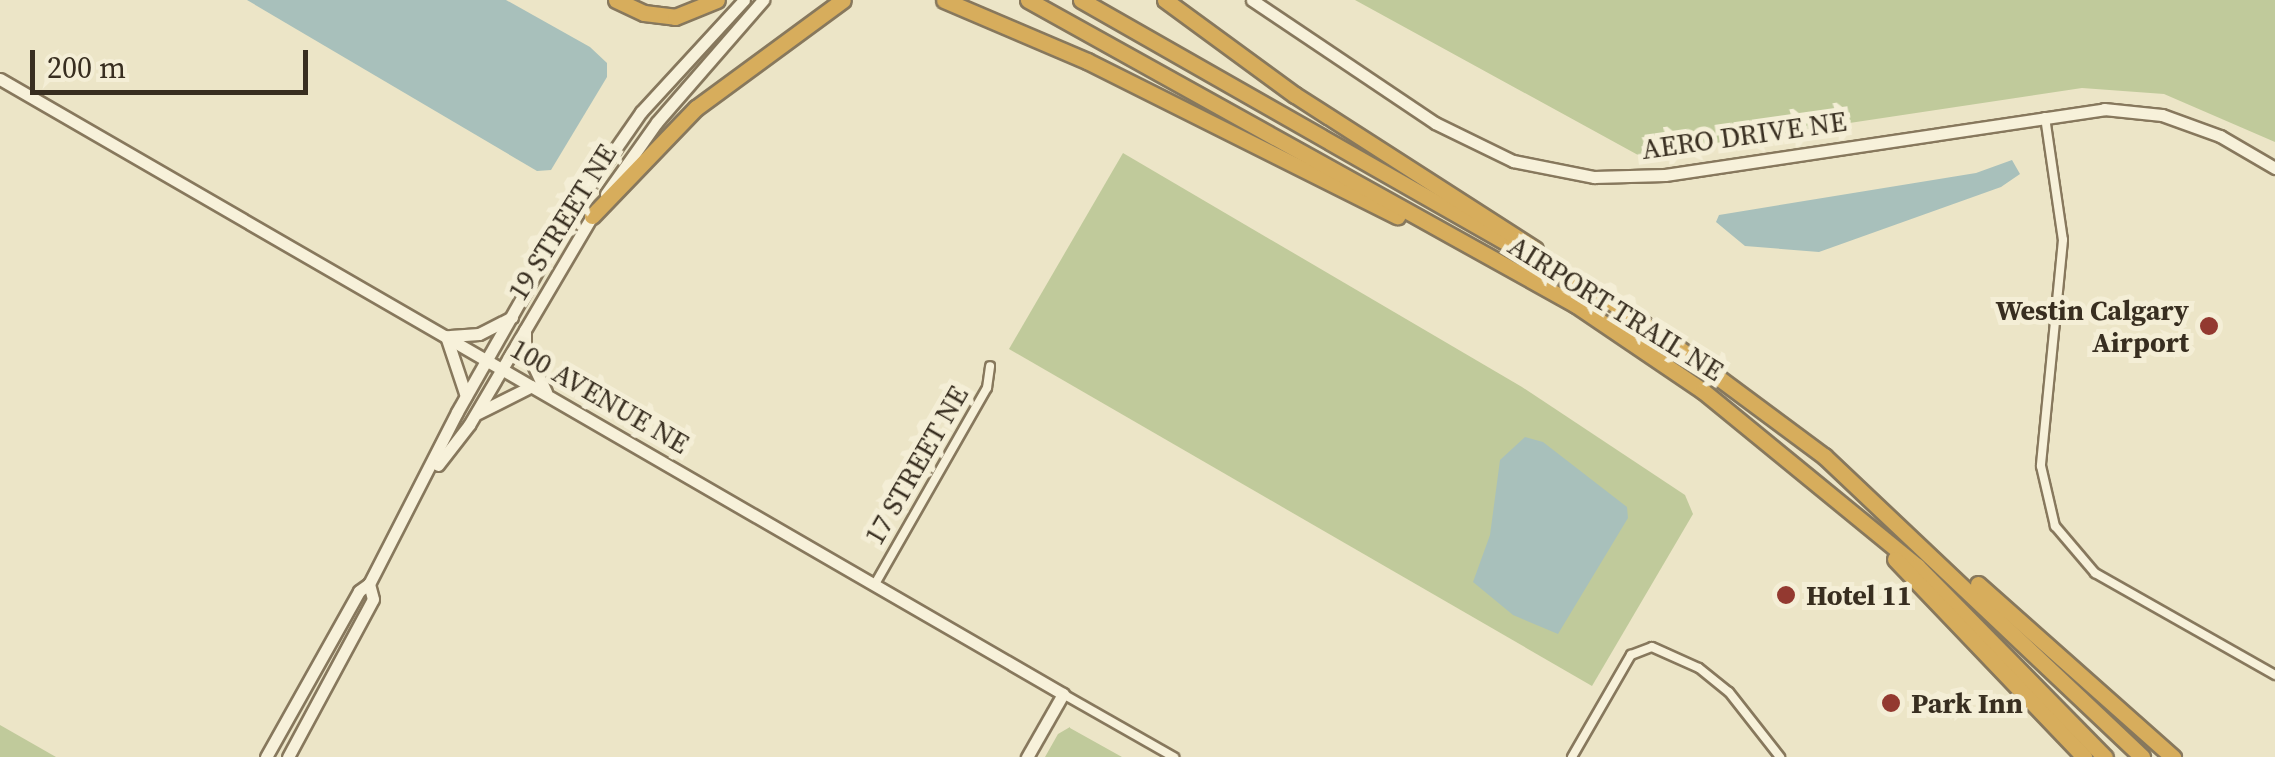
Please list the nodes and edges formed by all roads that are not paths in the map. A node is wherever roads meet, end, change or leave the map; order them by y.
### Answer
1 (616, 0) edge
2 (717, 0) edge
3 (744, 0) edge
4 (763, 0) edge
5 (843, 0) edge
6 (944, 0) edge
7 (1018, 0) edge
8 (1028, 0) edge
9 (1081, 0) edge
10 (1164, 0) edge
11 (1252, 0) edge
12 (1062, 20) junction
13 (0, 79) edge
14 (2045, 116) junction
15 (2275, 168) edge
16 (592, 216) junction
17 (1576, 305) junction
18 (1616, 305) junction
19 (512, 317) junction
20 (525, 327) junction
21 (446, 336) junction
22 (488, 360) junction
23 (990, 366) dead end
24 (502, 369) junction
25 (532, 386) junction
26 (549, 395) junction
27 (466, 396) junction
28 (474, 415) junction
29 (1752, 427) junction
30 (1824, 456) junction
31 (423, 484) junction
32 (370, 584) junction
33 (875, 584) junction
34 (2275, 675) edge
35 (1063, 694) junction
36 (266, 757) edge
37 (288, 757) edge
38 (1027, 757) edge
39 (1174, 757) edge
40 (1572, 757) edge
41 (1780, 757) edge
42 (2084, 757) edge
43 (2105, 757) edge
44 (2142, 757) edge
45 (2174, 757) edge

1 - 2 highway
3 - 19 street, 19 STREET NE
4 - 16 street, 19 STREET NE
5 - 16 highway
6 - 17 highway
7 - 12 highway
8 - 12 highway, AIRPORT TRAIL NE
9 - 18 highway, AIRPORT TRAIL NE
10 - 18 highway
11 - 14 street, AERO DRIVE NE
12 - 17 highway, AIRPORT TRAIL NE
13 - 21 street, 100 AVENUE NE
14 - 15 street, AERO DRIVE NE
14 - 34 street
16 - 20 street, 19 STREET NE
17 - 29 highway, AIRPORT TRAIL NE
18 - 30 highway, AIRPORT TRAIL NE
19 - 21 street
19 - 22 street, 19 STREET NE
20 - 24 street, 19 STREET NE
20 - 26 street
21 - 22 street, 100 AVENUE NE
21 - 27 street
22 - 24 street, 100 AVENUE NE
22 - 27 street, 19 STREET NE
23 - 33 street, 17 STREET NE
24 - 25 street, 100 AVENUE NE
24 - 28 street, 19 STREET NE
25 - 26 street, 100 AVENUE NE
25 - 28 street
26 - 33 street, 100 AVENUE NE
27 - 31 street, 19 STREET NE
28 - 31 street, 19 STREET NE
29 - 42 highway
29 - 43 highway, AIRPORT TRAIL NE
30 - 44 highway, AIRPORT TRAIL NE
30 - 45 highway
31 - 32 street, 19 STREET NE
32 - 36 street, 19 STREET NE
32 - 37 street, 19 STREET NE
33 - 35 street, 100 AVENUE NE
35 - 38 street
35 - 39 street, 100 AVENUE NE
40 - 41 street

